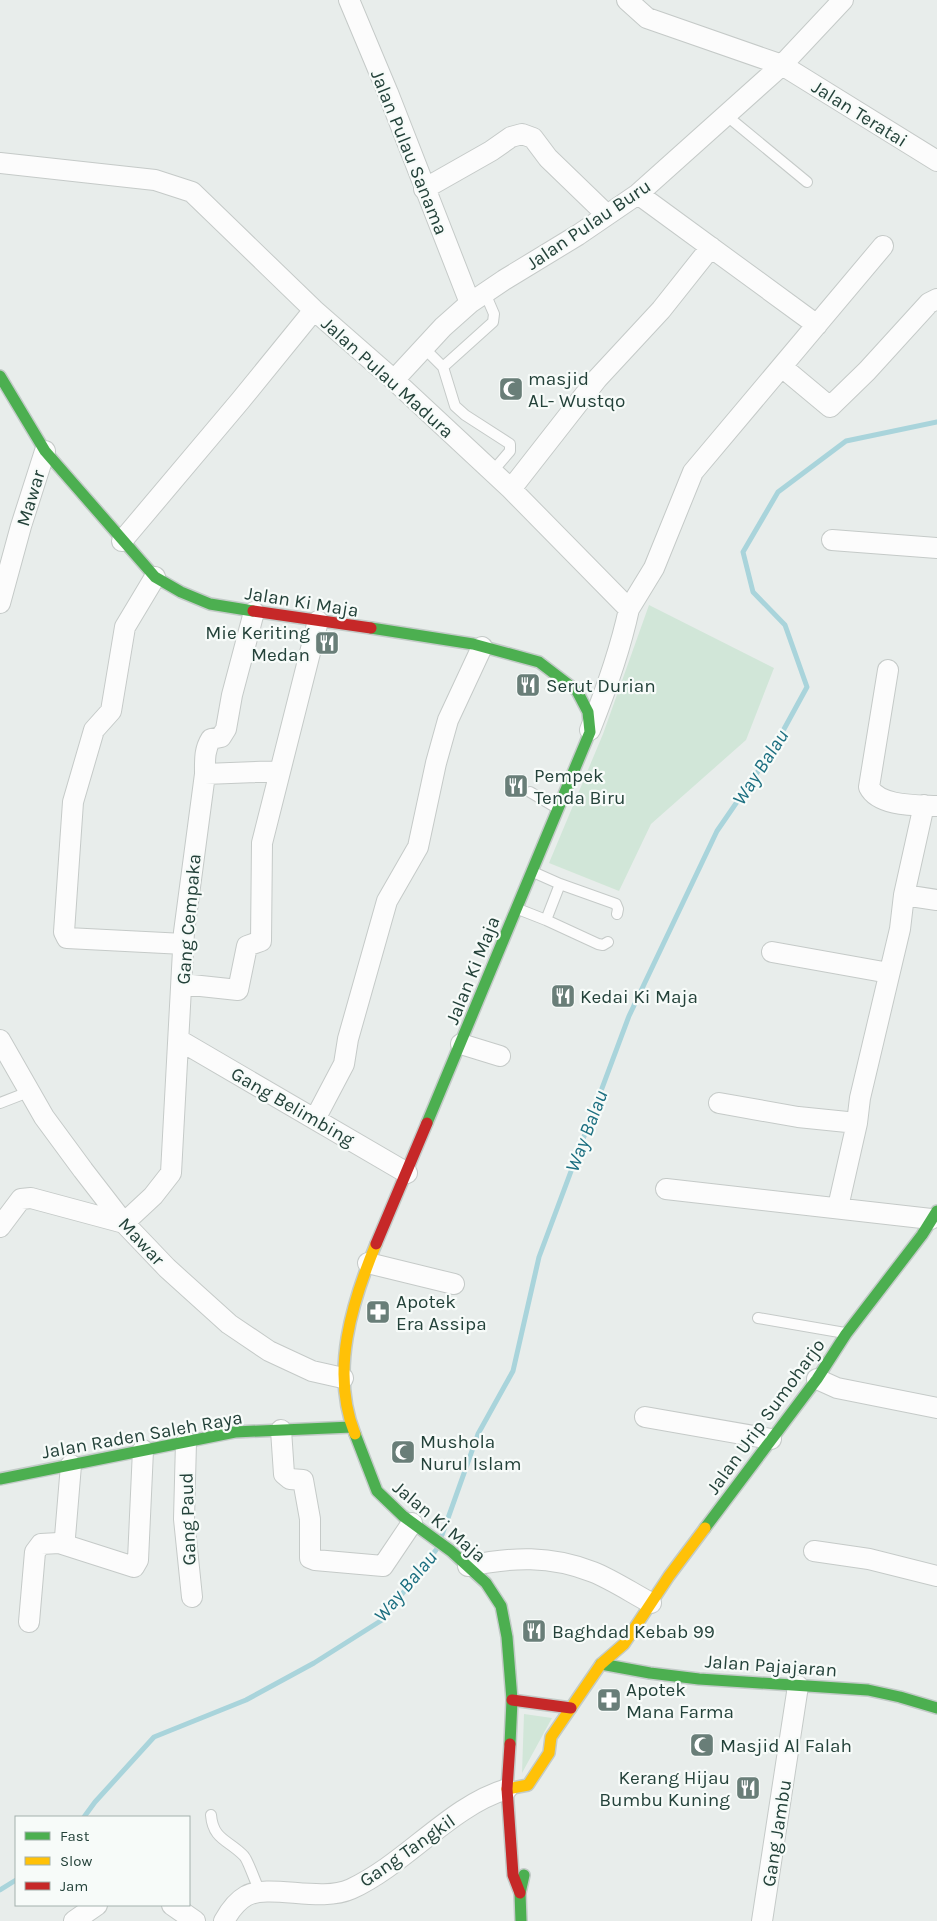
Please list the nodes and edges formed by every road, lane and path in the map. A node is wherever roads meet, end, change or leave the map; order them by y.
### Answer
1 (349, 0) edge
2 (627, 0) edge
3 (843, 0) edge
4 (782, 65) junction
5 (727, 116) junction
6 (937, 161) edge
7 (0, 163) edge
8 (807, 182) dead end
9 (424, 189) junction
10 (638, 194) junction
11 (607, 216) junction
12 (883, 246) dead end
13 (711, 247) junction
14 (478, 298) junction
15 (937, 300) edge
16 (314, 310) junction
17 (817, 326) junction
18 (424, 348) junction
19 (444, 367) junction
20 (782, 367) junction
21 (0, 376) edge
22 (394, 380) junction
23 (45, 451) junction
24 (492, 472) junction
25 (511, 489) junction
26 (832, 540) dead end
27 (122, 541) junction
28 (937, 548) edge
29 (155, 577) junction
30 (0, 603) edge
31 (629, 609) junction
32 (254, 612) junction
33 (318, 622) junction
34 (482, 646) junction
35 (888, 670) dead end
36 (590, 732) junction
37 (280, 771) junction
38 (206, 774) junction
39 (530, 792) dead end
40 (931, 806) edge
41 (558, 808) junction
42 (532, 871) junction
43 (560, 884) junction
44 (904, 895) junction
45 (937, 900) edge
46 (516, 908) junction
47 (617, 914) dead end
48 (546, 920) junction
49 (608, 942) dead end
50 (184, 944) junction
51 (772, 952) dead end
52 (889, 973) junction
53 (182, 984) junction
54 (0, 1040) edge
55 (179, 1040) junction
56 (461, 1044) junction
57 (500, 1056) dead end
58 (30, 1091) junction
59 (0, 1103) edge
60 (720, 1103) dead end
61 (314, 1119) junction
62 (857, 1123) junction
63 (406, 1172) junction
64 (666, 1189) dead end
65 (838, 1207) junction
66 (124, 1223) junction
67 (932, 1225) edge
68 (0, 1227) edge
69 (368, 1263) junction
70 (454, 1284) dead end
71 (758, 1318) dead end
72 (846, 1334) junction
73 (343, 1378) junction
74 (817, 1379) junction
75 (937, 1408) edge
76 (645, 1417) dead end
77 (352, 1427) junction
78 (281, 1430) junction
79 (771, 1439) junction
80 (186, 1442) junction
81 (143, 1450) junction
82 (71, 1464) junction
83 (0, 1479) edge
84 (408, 1520) junction
85 (59, 1543) junction
86 (814, 1551) dead end
87 (468, 1566) junction
88 (937, 1576) edge
89 (192, 1596) dead end
90 (651, 1604) junction
91 (29, 1622) dead end
92 (624, 1644) junction
93 (601, 1664) junction
94 (614, 1671) junction
95 (798, 1686) junction
96 (512, 1700) junction
97 (571, 1708) junction
98 (937, 1708) edge
99 (561, 1746) dead end
100 (549, 1753) junction
101 (507, 1789) junction
102 (211, 1815) dead end
103 (525, 1863) dead end
104 (267, 1892) junction
105 (520, 1893) junction
106 (96, 1906) edge
107 (173, 1906) edge
108 (74, 1921) edge
109 (195, 1921) edge
110 (224, 1921) edge
111 (521, 1921) edge
112 (762, 1921) edge

1 - 9 street, Jalan Pulau Sanama
2 - 4 street, Jalan Teratai
3 - 4 street, Jalan Pulau Buru
4 - 5 street, Jalan Pulau Buru
4 - 6 street, Jalan Teratai
5 - 8 lane
5 - 10 street, Jalan Pulau Buru
7 - 16 street, Jalan Pulau Madura
9 - 11 street
9 - 14 street, Jalan Pulau Sanama
10 - 11 street, Jalan Pulau Buru
10 - 13 street
11 - 14 street, Jalan Pulau Buru
12 - 17 street
13 - 17 street
13 - 25 street
14 - 18 street, Jalan Pulau Buru
14 - 19 lane
15 - 20 street
16 - 22 street, Jalan Pulau Madura
16 - 27 street
17 - 20 street
18 - 19 lane
18 - 22 street, Jalan Pulau Buru
19 - 24 lane
20 - 31 street
21 - 23 main road, Jalan Ki Maja
22 - 24 street, Jalan Pulau Madura
23 - 27 main road, Jalan Ki Maja
23 - 30 street, Mawar
24 - 25 street, Jalan Pulau Madura
25 - 31 street, Jalan Pulau Madura
26 - 28 street
27 - 29 main road, Jalan Ki Maja
29 - 32 main road, Jalan Ki Maja
29 - 50 street
31 - 36 street
32 - 33 main road, Jalan Ki Maja
32 - 38 street, Gang Cempaka
33 - 34 main road, Jalan Ki Maja
33 - 37 street
34 - 36 main road, Jalan Ki Maja
34 - 61 street
35 - 40 street
36 - 41 main road, Jalan Ki Maja
37 - 38 street
37 - 53 street
38 - 50 street, Gang Cempaka
39 - 41 lane
40 - 44 street
41 - 42 main road, Jalan Ki Maja
42 - 43 lane
42 - 46 main road, Jalan Ki Maja
43 - 47 lane
43 - 48 lane
44 - 45 street
44 - 52 street
46 - 48 lane
46 - 56 main road, Jalan Ki Maja
48 - 49 lane
50 - 53 street, Gang Cempaka
51 - 52 street
52 - 62 street
53 - 55 street, Gang Cempaka
54 - 58 street, Mawar
55 - 61 street, Gang Belimbing
55 - 66 street, Gang Cempaka
56 - 57 street
56 - 63 main road, Jalan Ki Maja
58 - 59 lane
58 - 66 street, Mawar
60 - 62 street
61 - 63 street, Gang Belimbing
62 - 65 street
63 - 69 main road, Jalan Ki Maja
64 - 65 street
65 - 67 street
66 - 68 street
66 - 73 street, Mawar
67 - 72 main road, Jalan Urip Sumoharjo
69 - 70 street
69 - 73 main road, Jalan Ki Maja
71 - 72 lane
72 - 74 main road, Jalan Urip Sumoharjo
73 - 77 main road, Jalan Ki Maja
74 - 75 street
74 - 79 main road, Jalan Urip Sumoharjo
76 - 79 street
77 - 78 main road, Jalan Raden Saleh Raya
77 - 84 main road, Jalan Ki Maja
78 - 80 main road, Jalan Raden Saleh Raya
78 - 84 street
79 - 90 main road, Jalan Urip Sumoharjo
80 - 81 main road, Jalan Raden Saleh Raya
80 - 89 street, Gang Paud
81 - 82 main road, Jalan Raden Saleh Raya
81 - 85 street
82 - 83 main road, Jalan Raden Saleh Raya
82 - 85 street
84 - 87 main road, Jalan Ki Maja
85 - 91 street
86 - 88 street
87 - 90 street
87 - 96 main road, Jalan Ki Maja
90 - 92 main road, Jalan Urip Sumoharjo
92 - 93 main road, Jalan Urip Sumoharjo
92 - 94 main road, Jalan Urip Sumoharjo
93 - 94 main road, Jalan Pajajaran
93 - 97 main road, Jalan Urip Sumoharjo
94 - 95 main road, Jalan Pajajaran
95 - 98 main road, Jalan Pajajaran
95 - 112 street, Gang Jambu
96 - 97 main road
96 - 101 main road, Jalan Ki Maja
97 - 100 main road, Jalan Urip Sumoharjo
99 - 100 main road, Jalan Urip Sumoharjo
100 - 101 main road, Jalan Urip Sumoharjo
101 - 104 street, Gang Tangkil
101 - 105 main road, Jalan Ki Maja
102 - 104 lane
103 - 105 main road, Jalan Ki Maja
104 - 110 street
105 - 111 main road, Jalan Ki Maja
106 - 108 street
107 - 109 street

